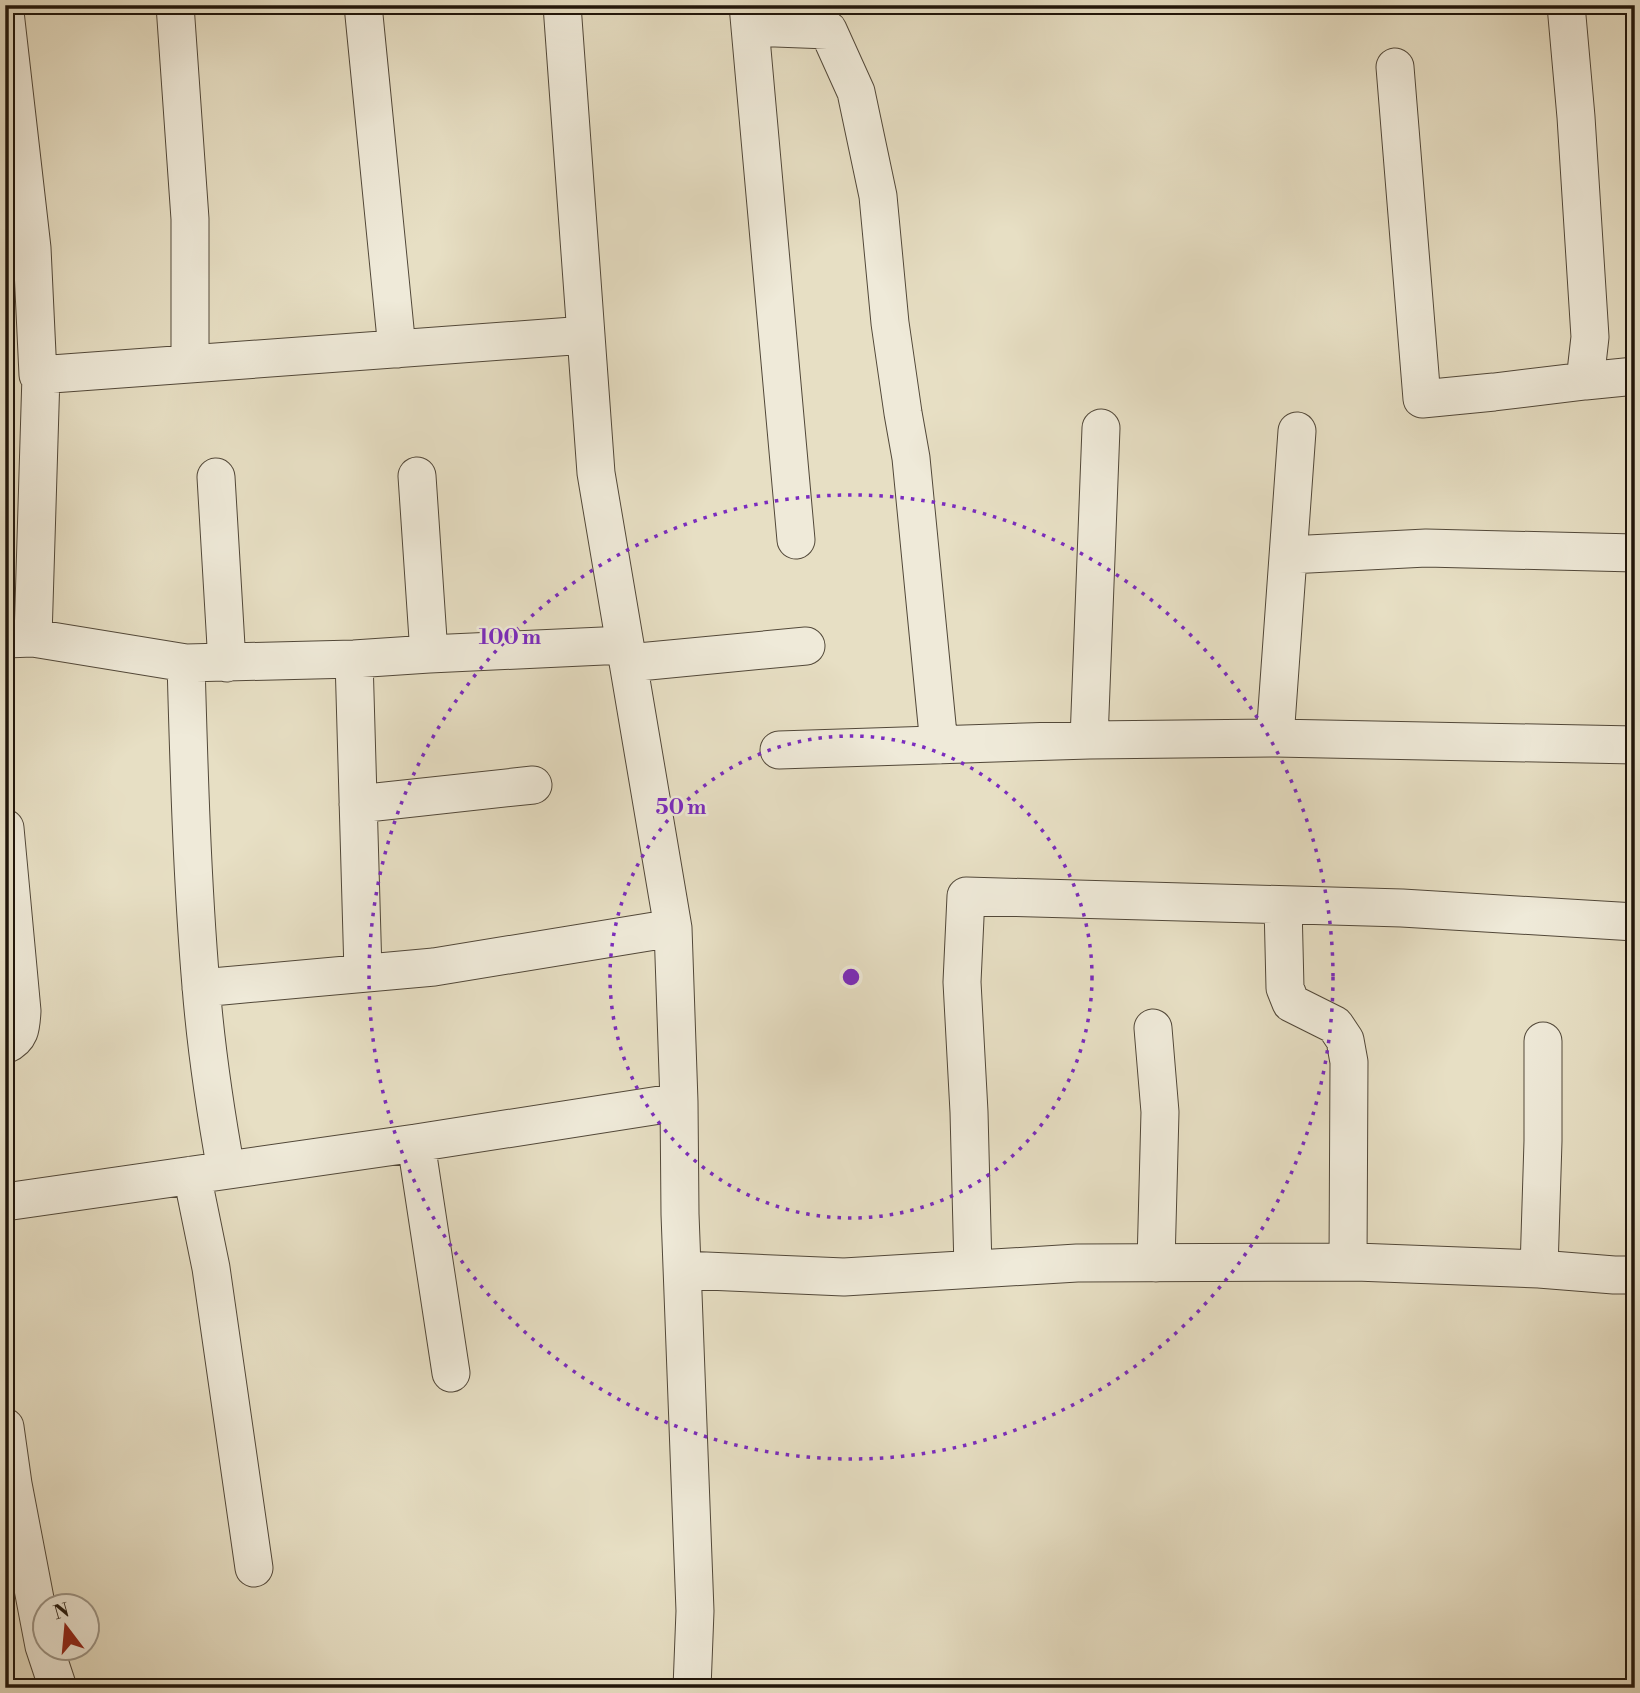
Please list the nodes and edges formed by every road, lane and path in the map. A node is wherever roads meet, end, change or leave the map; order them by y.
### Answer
1 (175, 5) edge
2 (363, 5) edge
3 (562, 5) edge
4 (1566, 5) edge
5 (5, 12) edge
6 (749, 16) edge
7 (1395, 67) dead end
8 (586, 335) junction
9 (397, 349) junction
10 (190, 363) junction
11 (41, 375) junction
12 (1635, 376) edge
13 (1586, 381) junction
14 (1101, 428) dead end
15 (1297, 431) dead end
16 (417, 476) dead end
17 (216, 477) dead end
18 (796, 540) dead end
19 (1635, 553) edge
20 (1289, 555) junction
21 (19, 639) edge
22 (806, 646) dead end
23 (429, 654) junction
24 (627, 654) junction
25 (354, 659) junction
26 (186, 663) junction
27 (227, 663) junction
28 (1275, 738) junction
29 (1089, 740) junction
30 (939, 745) junction
31 (1635, 745) edge
32 (779, 750) dead end
33 (533, 785) dead end
34 (358, 804) junction
35 (5, 828) edge
36 (1283, 905) junction
37 (1635, 922) edge
38 (673, 928) junction
39 (363, 972) junction
40 (201, 988) junction
41 (1153, 1028) dead end
42 (1543, 1041) dead end
43 (5, 1045) edge
44 (680, 1102) junction
45 (416, 1143) junction
46 (209, 1173) junction
47 (5, 1202) edge
48 (1348, 1262) junction
49 (1156, 1263) junction
50 (973, 1269) junction
51 (1539, 1269) junction
52 (683, 1270) junction
53 (1635, 1275) edge
54 (451, 1373) dead end
55 (5, 1427) edge
56 (254, 1567) dead end
57 (57, 1685) dead end
58 (692, 1688) edge

1 - 10 street
2 - 9 street
3 - 8 street
4 - 13 street
5 - 11 street
6 - 18 street
6 - 30 street
7 - 13 street
8 - 9 street
8 - 24 street
9 - 10 street
10 - 11 street
11 - 21 street
12 - 13 street
14 - 29 street
15 - 20 street
16 - 23 street
17 - 27 street
19 - 20 street
20 - 28 street
21 - 26 street
22 - 24 street
23 - 24 street
23 - 25 street
24 - 38 street
25 - 27 street
25 - 34 street
26 - 27 street
26 - 40 street
28 - 29 street
28 - 31 street
29 - 30 street
30 - 32 street
33 - 34 street
34 - 39 street
35 - 43 street
36 - 37 street
36 - 48 street
36 - 50 street
38 - 39 street
38 - 44 street
39 - 40 street
40 - 46 street
41 - 49 street
42 - 51 street
44 - 45 street
44 - 52 street
45 - 46 street
45 - 54 street
46 - 47 street
46 - 56 street
48 - 49 street
48 - 51 street
49 - 50 street
50 - 52 street
51 - 53 street
52 - 58 street
55 - 57 street

